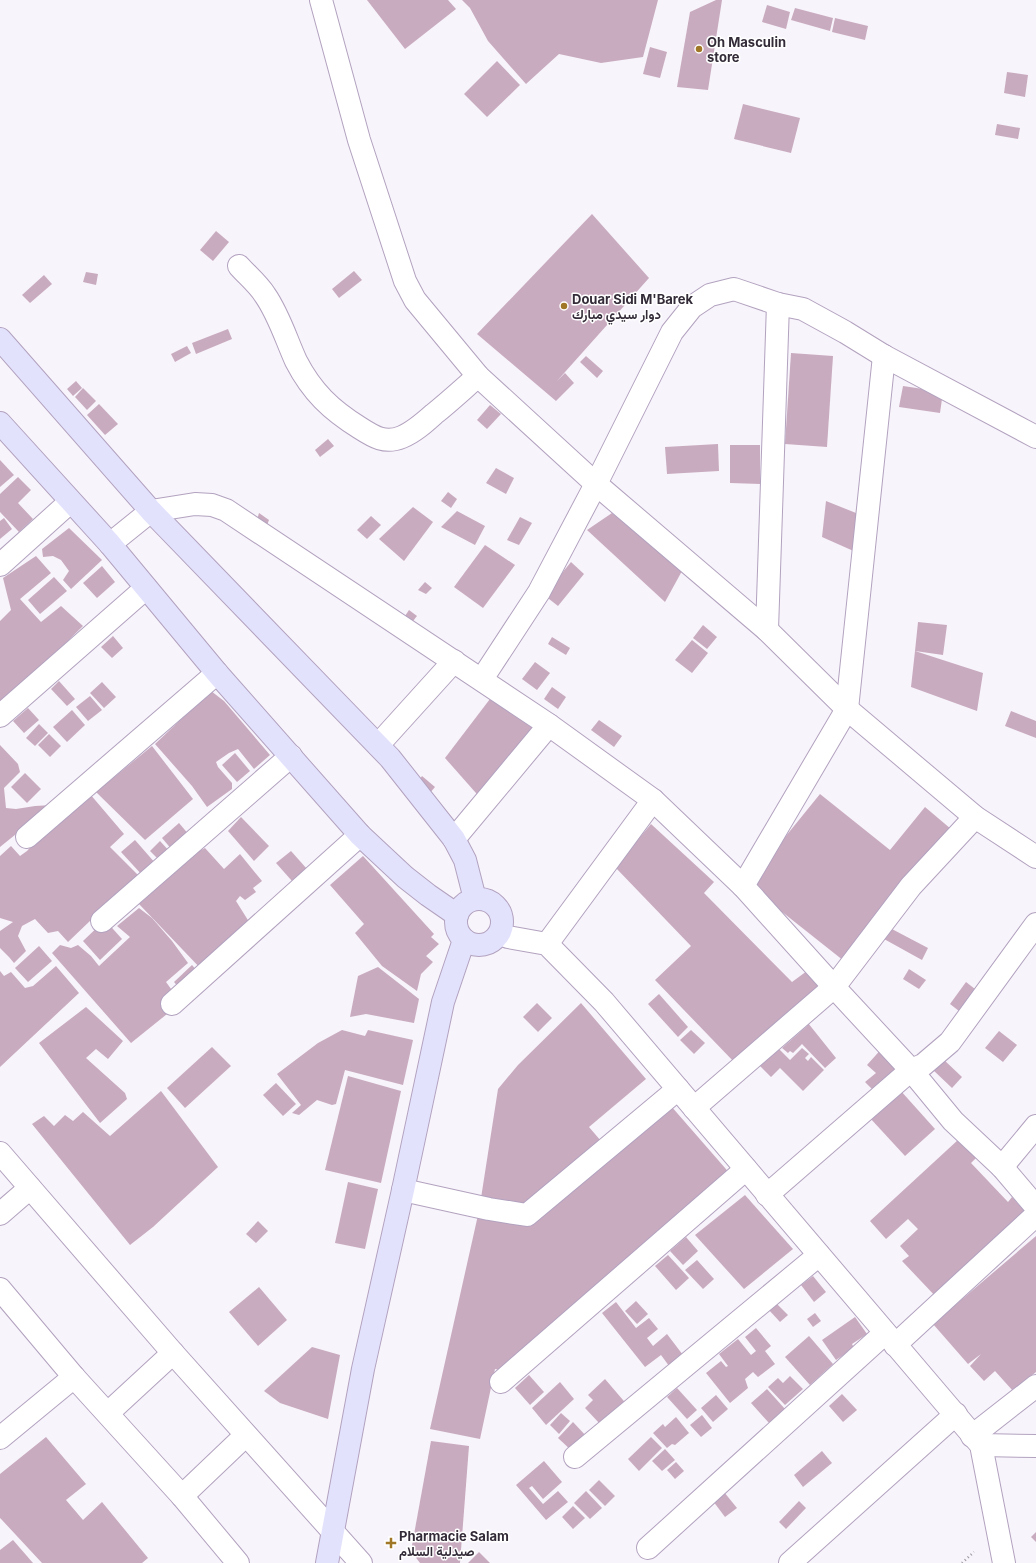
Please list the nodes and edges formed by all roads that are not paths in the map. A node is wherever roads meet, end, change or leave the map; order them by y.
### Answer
1 (322, 0) edge
2 (238, 266) dead end
3 (778, 304) junction
4 (0, 339) edge
5 (884, 356) junction
6 (478, 376) junction
7 (0, 423) edge
8 (1036, 437) edge
9 (596, 484) junction
10 (70, 502) junction
11 (151, 511) junction
12 (110, 544) junction
13 (0, 565) edge
14 (146, 588) junction
15 (767, 630) junction
16 (454, 661) junction
17 (217, 673) junction
18 (482, 679) junction
19 (847, 709) junction
20 (0, 716) edge
21 (549, 725) junction
22 (378, 745) junction
23 (291, 756) junction
24 (653, 800) junction
25 (975, 817) junction
26 (360, 835) junction
27 (27, 837) dead end
28 (454, 839) junction
29 (1036, 857) edge
30 (743, 886) junction
31 (475, 899) junction
32 (457, 915) junction
33 (102, 921) dead end
34 (1036, 924) edge
35 (500, 933) junction
36 (464, 940) junction
37 (547, 944) junction
38 (834, 987) junction
39 (172, 1004) dead end
40 (911, 1070) junction
41 (678, 1089) junction
42 (694, 1108) junction
43 (1036, 1126) edge
44 (0, 1153) edge
45 (1002, 1167) junction
46 (746, 1169) junction
47 (30, 1188) junction
48 (403, 1190) junction
49 (768, 1194) junction
50 (1036, 1207) edge
51 (0, 1214) edge
52 (1036, 1215) edge
53 (819, 1255) junction
54 (0, 1289) edge
55 (890, 1339) junction
56 (173, 1352) junction
57 (74, 1377) junction
58 (501, 1382) dead end
59 (1036, 1386) edge
60 (108, 1413) junction
61 (956, 1414) junction
62 (246, 1435) junction
63 (0, 1438) edge
64 (976, 1440) junction
65 (1036, 1446) edge
66 (575, 1457) dead end
67 (182, 1496) junction
68 (333, 1532) junction
69 (648, 1548) dead end
70 (238, 1563) edge
71 (327, 1563) edge
72 (361, 1563) edge
73 (790, 1563) edge
74 (1004, 1563) edge

1 - 6 street
2 - 6 street
3 - 5 street
3 - 9 street
3 - 15 street
4 - 11 street
5 - 8 street
5 - 19 street
6 - 9 street
7 - 10 street
9 - 15 street
9 - 18 street
10 - 12 street
10 - 13 street
11 - 12 street
11 - 16 street
11 - 22 street
12 - 14 street
14 - 17 street
14 - 20 street
15 - 19 street
16 - 18 street
16 - 22 street
17 - 23 street
17 - 27 street
18 - 21 street
19 - 25 street
19 - 30 street
21 - 24 street
21 - 28 street
22 - 28 street
23 - 26 street
23 - 33 street
24 - 30 street
24 - 37 street
25 - 29 street
25 - 38 street
26 - 32 street
26 - 39 street
28 - 31 street
30 - 38 street
31 - 32 street
31 - 35 street
32 - 36 street
34 - 40 street
35 - 36 street
35 - 37 street
36 - 48 street
37 - 41 street
38 - 40 street
38 - 42 street
40 - 45 street
40 - 49 street
41 - 42 street
41 - 48 street
42 - 46 street
43 - 45 street
44 - 47 street
45 - 50 street
46 - 49 street
46 - 58 street
47 - 51 street
47 - 56 street
48 - 68 street
49 - 53 street
52 - 55 street
53 - 55 street
53 - 66 street
54 - 57 street
55 - 61 street
55 - 69 street
56 - 60 street
56 - 62 street
57 - 60 street
57 - 63 street
59 - 64 street
60 - 67 street
61 - 64 street
61 - 73 street
62 - 67 street
62 - 68 street
64 - 65 street
64 - 74 street
67 - 70 street
68 - 71 street
68 - 72 street

